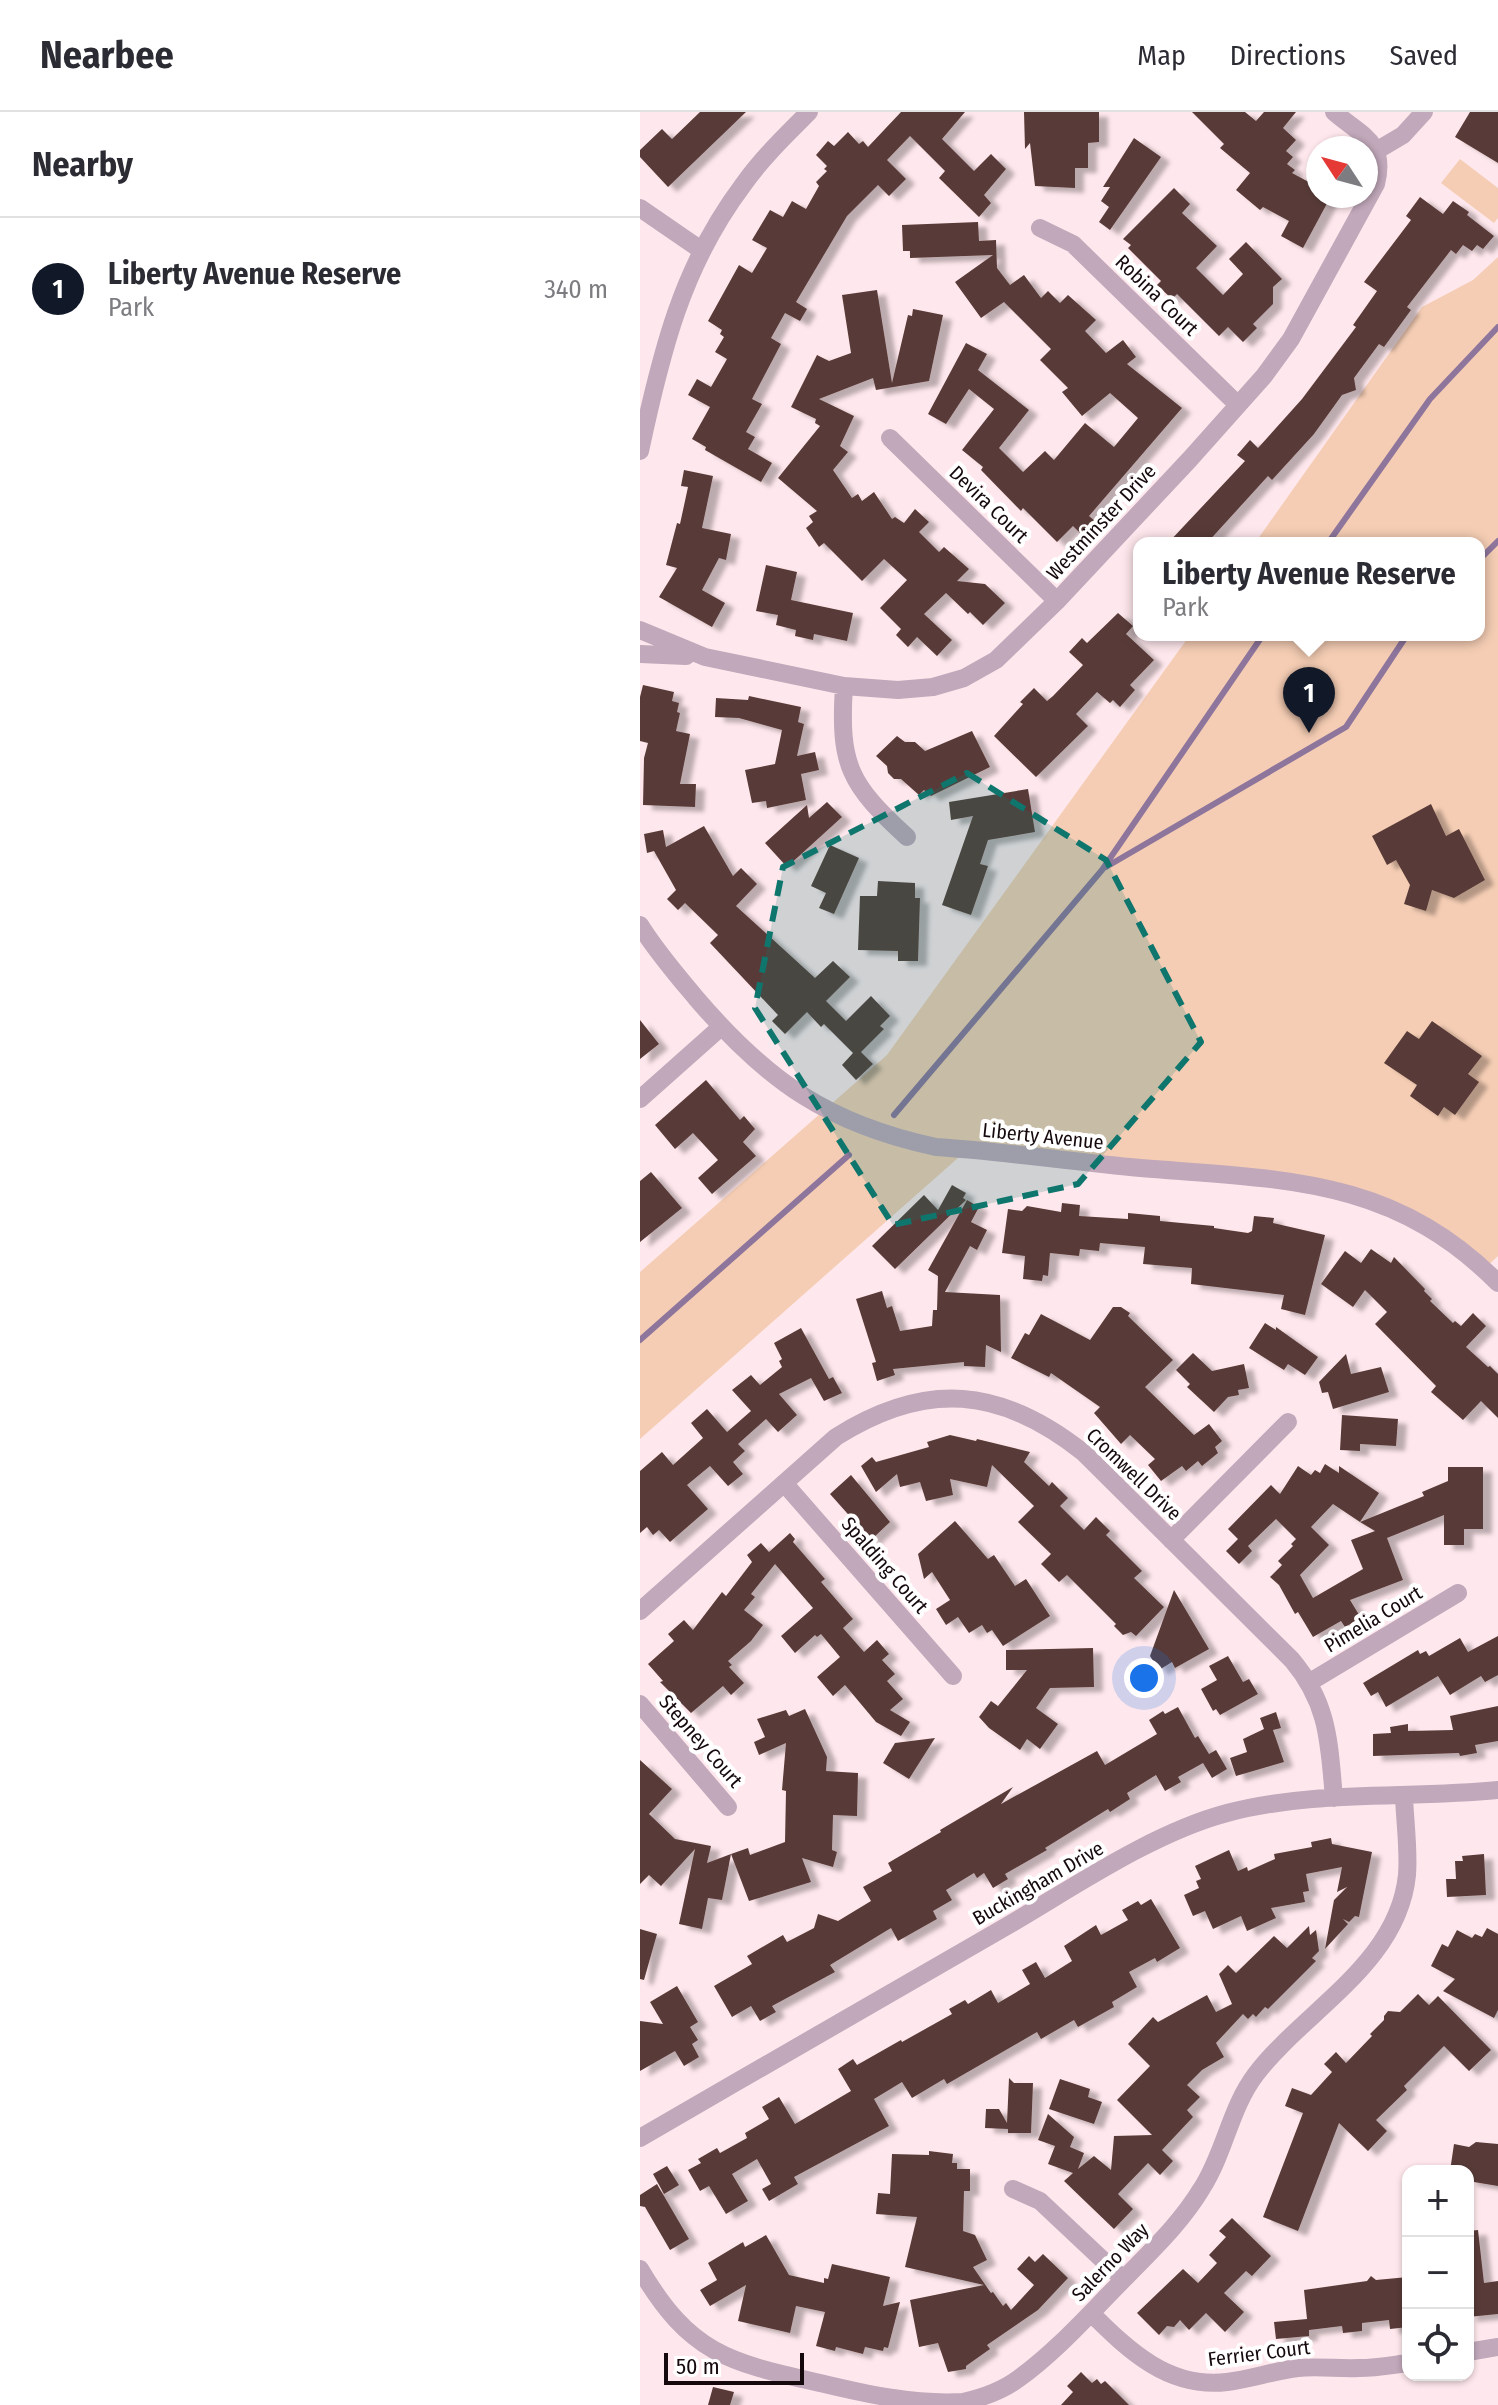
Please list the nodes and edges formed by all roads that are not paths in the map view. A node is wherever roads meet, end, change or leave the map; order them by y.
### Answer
1 (809, 112) edge
2 (1334, 112) edge
3 (1424, 112) edge
4 (1364, 136) edge
5 (1378, 150) edge
6 (640, 208) edge
7 (1363, 208) edge
8 (1040, 228) dead end
9 (701, 250) junction
10 (1237, 404) junction
11 (890, 438) dead end
12 (640, 451) edge
13 (1057, 601) junction
14 (640, 630) edge
15 (640, 654) edge
16 (705, 657) junction
17 (844, 686) junction
18 (907, 837) dead end
19 (640, 925) edge
20 (721, 1027) junction
21 (640, 1099) edge
22 (1498, 1283) edge
23 (1288, 1422) dead end
24 (784, 1483) junction
25 (1171, 1540) junction
26 (1458, 1593) dead end
27 (640, 1611) edge
28 (953, 1676) dead end
29 (1310, 1682) junction
30 (640, 1704) edge
31 (1498, 1790) edge
32 (1404, 1797) junction
33 (1334, 1798) junction
34 (728, 1807) dead end
35 (640, 2138) edge
36 (1013, 2189) dead end
37 (640, 2269) edge
38 (1123, 2279) junction
39 (1091, 2313) junction
40 (1498, 2347) edge
41 (1474, 2351) edge
42 (1402, 2364) edge

1 - 9 street
2 - 4 street
3 - 5 street
6 - 9 street
7 - 10 street, Westminster Drive
8 - 10 street, Robina Court
9 - 12 street
10 - 13 street, Westminster Drive
11 - 13 street, Devira Court
13 - 17 street, Westminster Drive
14 - 16 street, Westminster Drive
15 - 16 street, Westminster Drive
16 - 17 street, Westminster Drive
17 - 18 street
19 - 20 street, Liberty Avenue
20 - 21 street
20 - 22 street, Liberty Avenue
23 - 25 street
24 - 25 street, Cromwell Drive
24 - 27 street, Cromwell Drive
24 - 28 street, Spalding Court
25 - 29 street, Cromwell Drive
26 - 29 street, Pimelia Court
29 - 33 street, Cromwell Drive
30 - 34 street, Stepney Court
31 - 32 street, Buckingham Drive
32 - 33 street, Buckingham Drive
32 - 38 street, Salerno Way
33 - 35 street, Buckingham Drive
36 - 38 street
37 - 39 street, Salerno Way
38 - 39 street, Salerno Way
39 - 42 street, Ferrier Court
40 - 41 street

